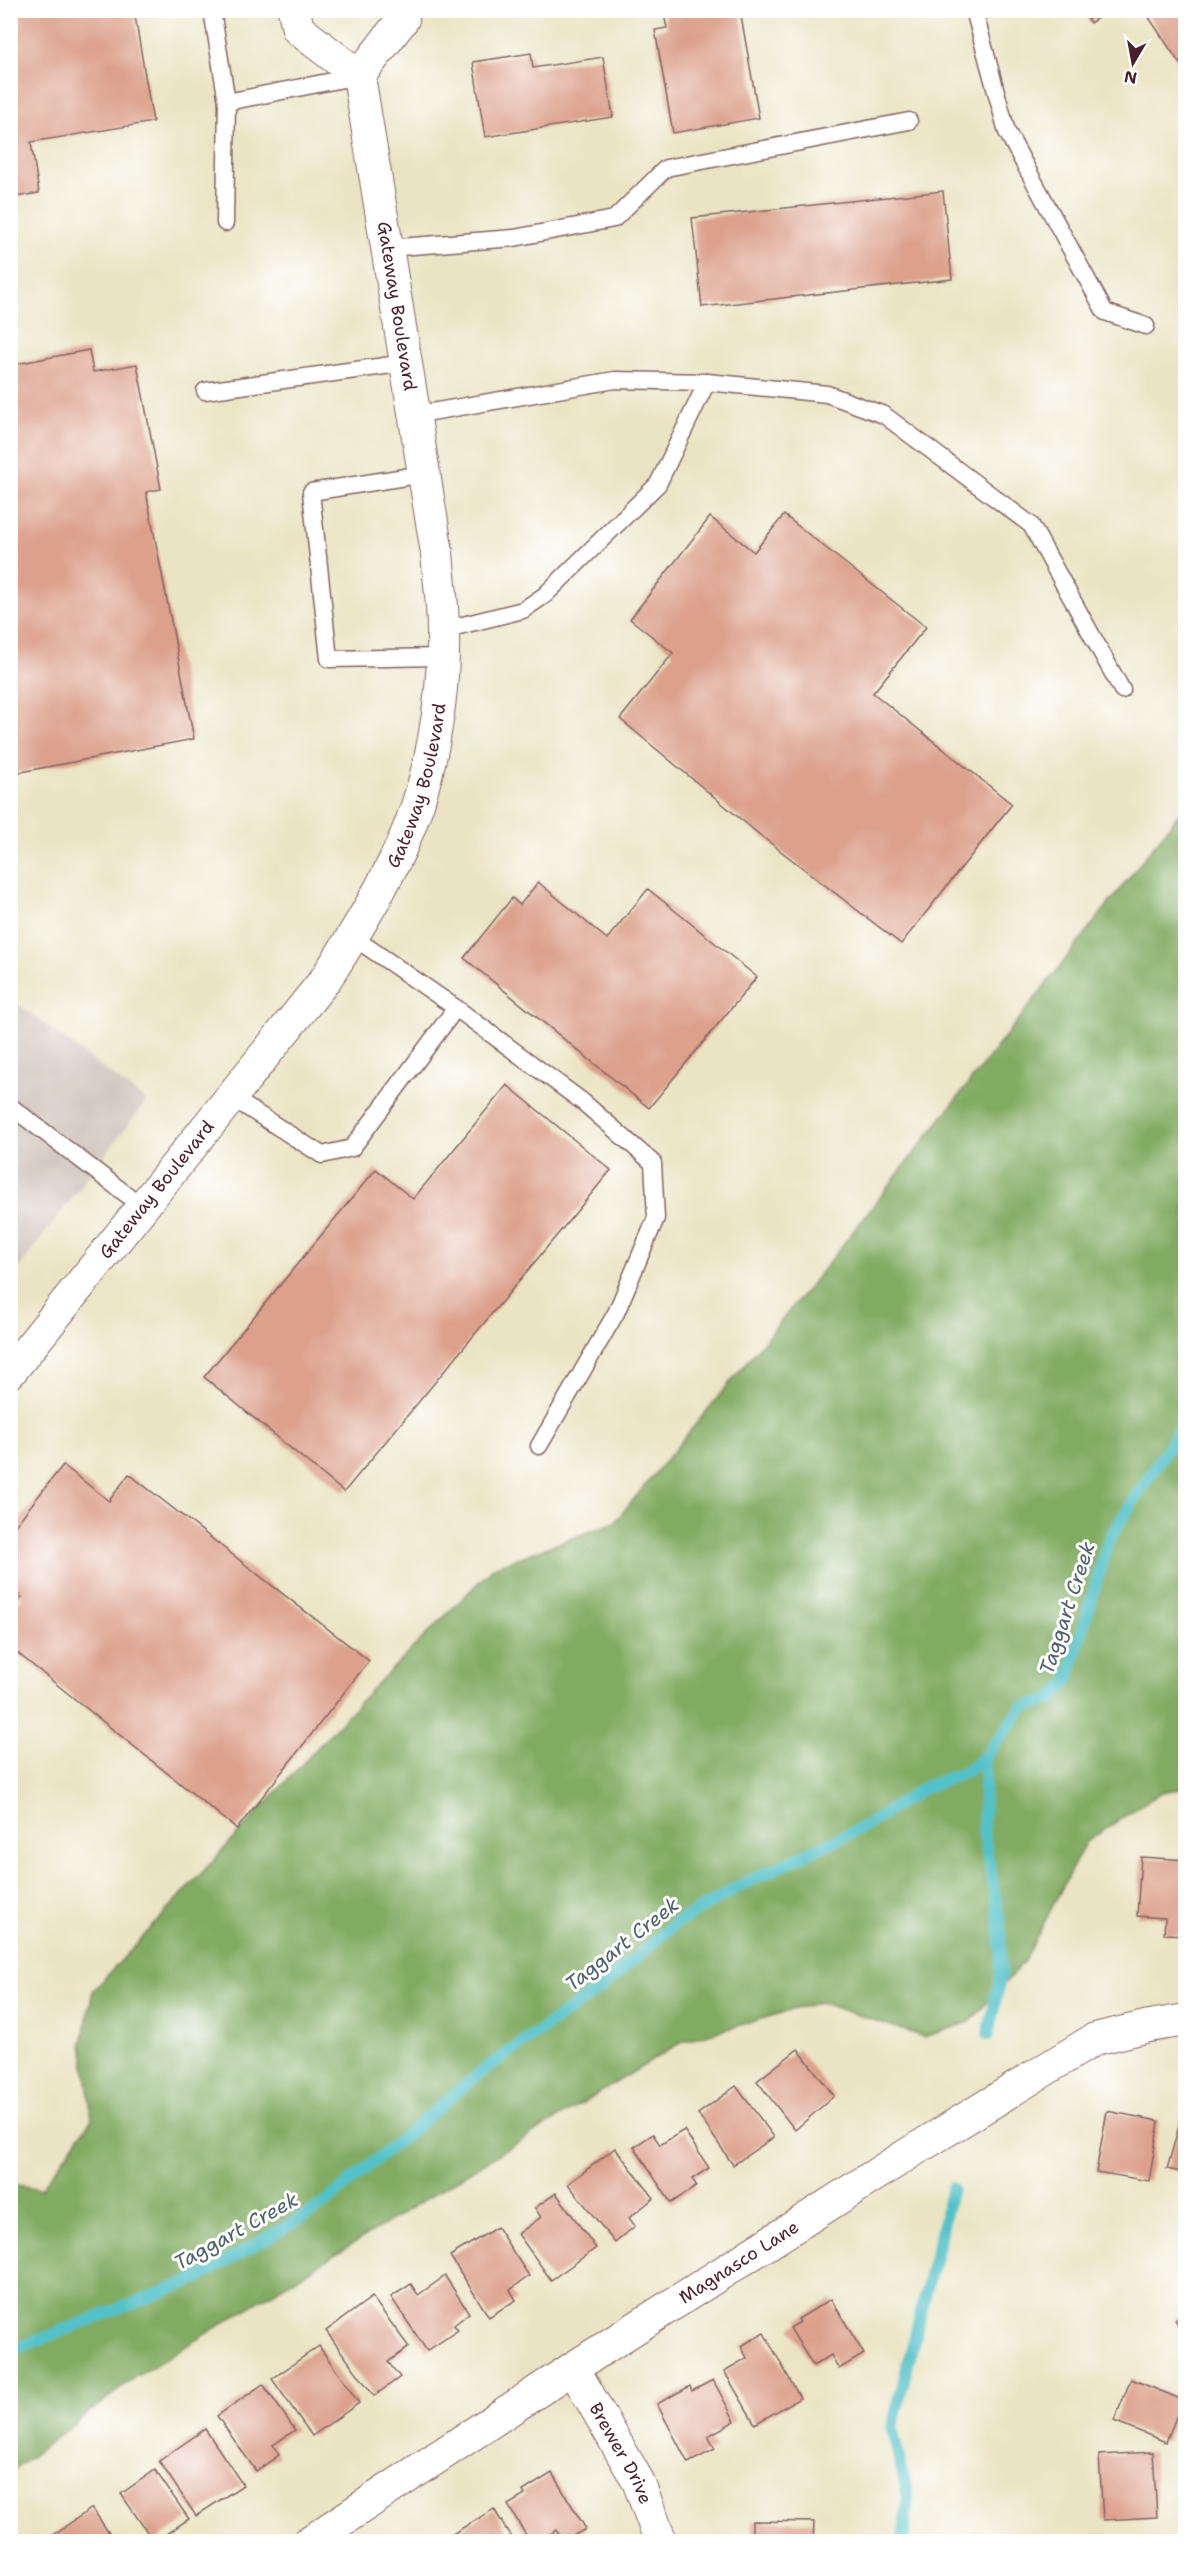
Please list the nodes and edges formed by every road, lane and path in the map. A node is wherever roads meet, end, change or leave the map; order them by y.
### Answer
1 (212, 10) edge
2 (294, 10) edge
3 (402, 10) edge
4 (974, 10) edge
5 (359, 76) junction
6 (227, 102) junction
7 (909, 121) dead end
8 (225, 223) dead end
9 (387, 248) junction
10 (1146, 326) dead end
11 (406, 363) junction
12 (707, 382) junction
13 (205, 391) dead end
14 (414, 415) junction
15 (424, 474) junction
16 (443, 643) junction
17 (1122, 690) dead end
18 (353, 937) junction
19 (456, 1008) junction
20 (231, 1097) junction
21 (10, 1106) edge
22 (143, 1207) junction
23 (10, 1372) edge
24 (539, 1446) dead end
25 (1185, 2020) edge
26 (573, 2368) junction
27 (309, 2541) edge
28 (661, 2541) edge

1 - 6 lane
2 - 5 street
3 - 5 street
4 - 10 lane
5 - 6 lane
5 - 9 street, Gateway Boulevard
6 - 8 lane
7 - 9 lane
9 - 11 street, Gateway Boulevard
11 - 13 lane
11 - 14 street, Gateway Boulevard
12 - 14 lane
12 - 16 lane
12 - 17 lane
14 - 15 street, Gateway Boulevard
15 - 16 street, Gateway Boulevard
15 - 16 lane
16 - 18 street, Gateway Boulevard
18 - 19 lane
18 - 20 street, Gateway Boulevard
19 - 20 lane
19 - 24 lane
20 - 22 street, Gateway Boulevard
21 - 22 lane
22 - 23 street, Gateway Boulevard
25 - 26 street, Magnasco Lane
26 - 27 street, Magnasco Lane
26 - 28 street, Brewer Drive

